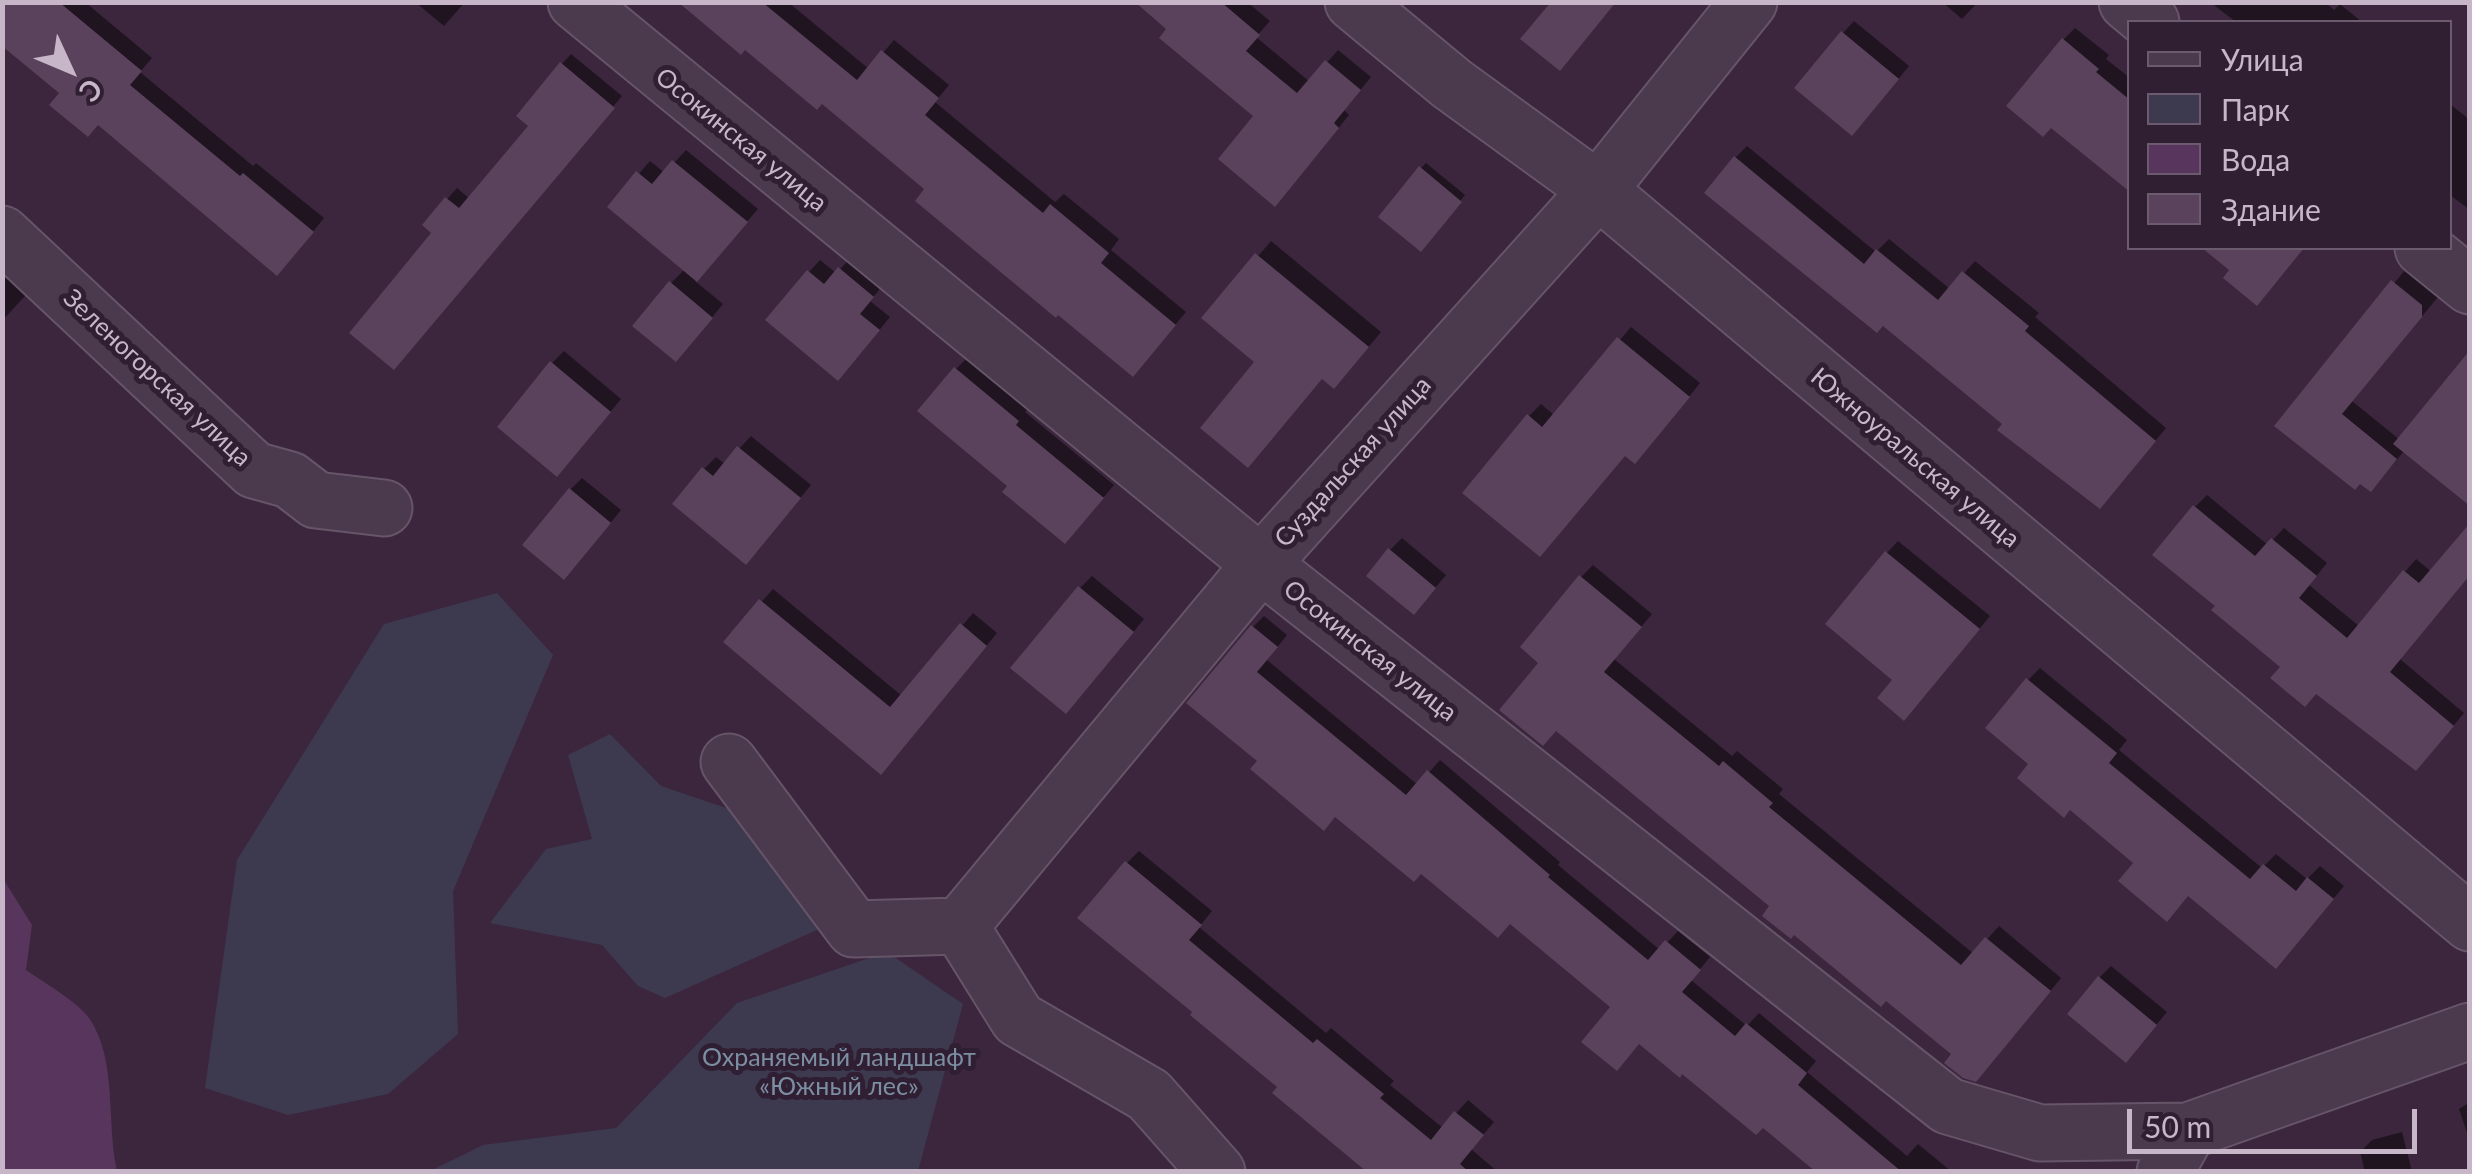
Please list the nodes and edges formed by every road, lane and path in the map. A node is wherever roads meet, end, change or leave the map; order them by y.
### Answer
1 (576, 2) edge
2 (1353, 2) edge
3 (1750, 2) edge
4 (2127, 2) edge
5 (2149, 20) edge
6 (1598, 190) junction
7 (2, 234) edge
8 (2425, 250) edge
9 (2470, 286) edge
10 (384, 508) dead end
11 (1261, 564) junction
12 (729, 762) dead end
13 (2470, 923) edge
14 (960, 926) junction
15 (2470, 1031) edge
16 (2176, 1151) edge
17 (1217, 1172) edge

1 - 11 street, Осокинская улица
2 - 6 street, Южноуральская улица
3 - 6 street, Суздальская улица
4 - 5 street
6 - 11 street, Суздальская улица
6 - 13 street, Южноуральская улица
7 - 10 street, Зеленогорская улица
8 - 9 street
11 - 14 street, Суздальская улица
11 - 16 street, Осокинская улица
12 - 14 street
14 - 17 street
15 - 16 street, Осокинская улица

